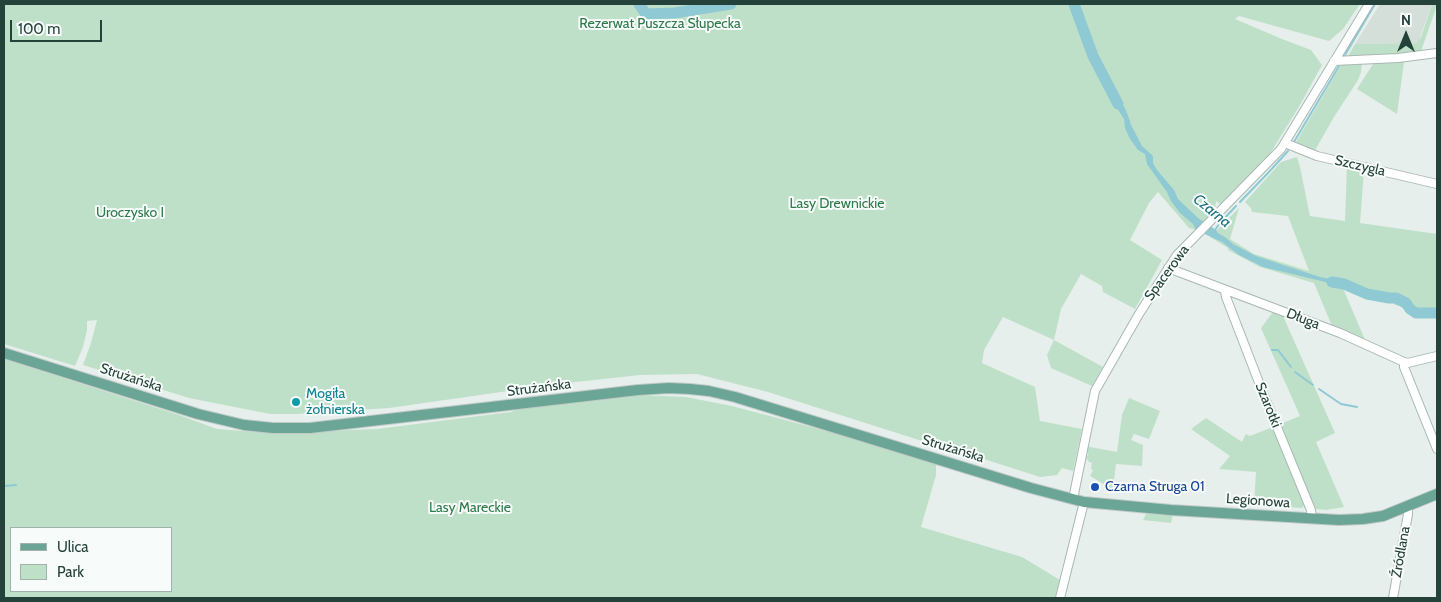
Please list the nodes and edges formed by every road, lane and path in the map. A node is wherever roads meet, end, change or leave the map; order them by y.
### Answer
1 (1369, 4) edge
2 (1437, 53) edge
3 (1334, 61) junction
4 (1285, 143) junction
5 (1437, 184) edge
6 (1168, 268) junction
7 (1226, 291) junction
8 (4, 353) edge
9 (1437, 356) edge
10 (1404, 362) junction
11 (1437, 449) edge
12 (1437, 494) edge
13 (1073, 499) junction
14 (1084, 502) junction
15 (1408, 507) junction
16 (1312, 518) junction
17 (1060, 598) edge
18 (1393, 598) edge

1 - 3 street, Spacerowa
2 - 3 street
3 - 4 street, Spacerowa
4 - 5 street, Szczygla
4 - 6 street, Spacerowa
6 - 7 street, Długa
6 - 13 street, Spacerowa
7 - 10 street, Długa
7 - 16 street, Szarotki
8 - 13 main road, Strużańska
9 - 10 street
10 - 11 street
12 - 15 main road, Legionowa
13 - 14 main road, Legionowa
14 - 16 main road, Legionowa
14 - 17 street
15 - 16 main road, Legionowa
15 - 18 street, Źródlana

